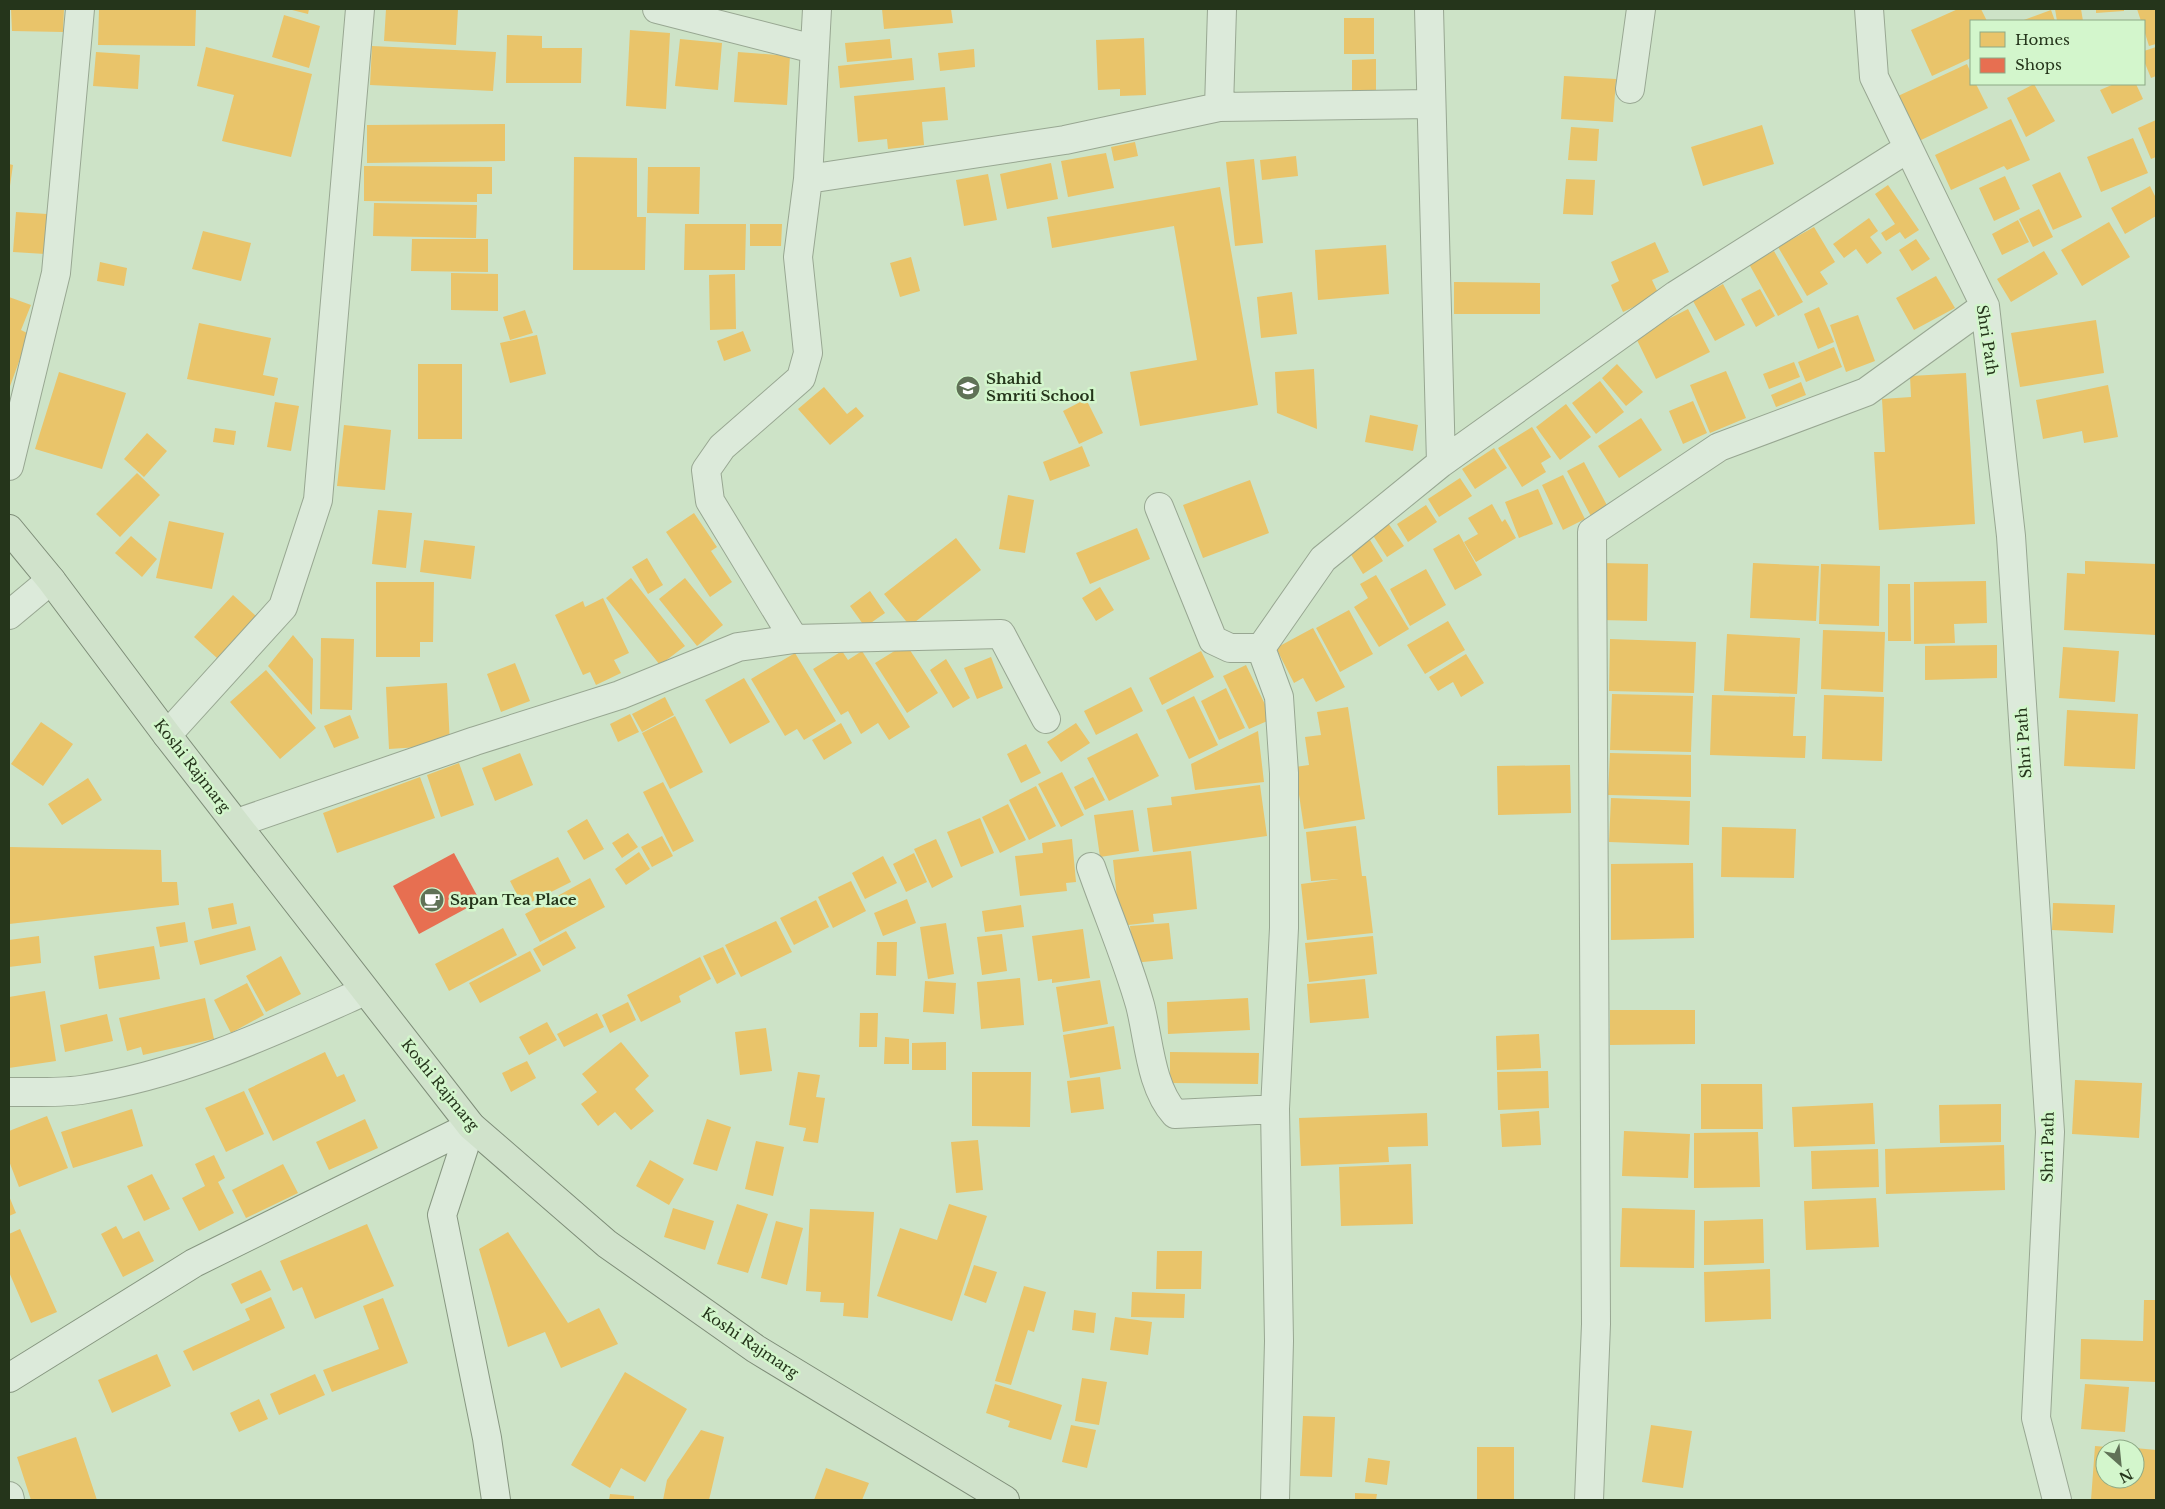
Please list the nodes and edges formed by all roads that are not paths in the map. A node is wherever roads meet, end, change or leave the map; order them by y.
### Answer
1 (80, 9) edge
2 (360, 9) edge
3 (657, 9) edge
4 (817, 9) edge
5 (1222, 9) edge
6 (1429, 9) edge
7 (1641, 9) edge
8 (1869, 9) edge
9 (814, 49) junction
10 (1630, 89) dead end
11 (1430, 104) junction
12 (1220, 107) junction
13 (1908, 149) junction
14 (808, 179) junction
15 (1985, 306) junction
16 (1441, 463) junction
17 (9, 466) edge
18 (1159, 507) dead end
19 (9, 529) edge
20 (51, 580) junction
21 (9, 615) edge
22 (794, 639) junction
23 (1260, 648) junction
24 (1046, 719) dead end
25 (167, 735) junction
26 (237, 823) junction
27 (1091, 867) dead end
28 (365, 991) junction
29 (9, 1092) edge
30 (1274, 1109) junction
31 (471, 1126) junction
32 (9, 1378) edge
33 (9, 1496) edge
34 (10, 1500) edge
35 (496, 1500) edge
36 (1005, 1500) edge
37 (1275, 1500) edge
38 (1589, 1500) edge
39 (2057, 1500) edge

1 - 17 street
2 - 25 street
3 - 9 street
4 - 9 street
5 - 12 street
6 - 11 street
7 - 10 street
8 - 13 street, Shri Path
9 - 14 street
11 - 12 street
11 - 16 street
12 - 14 street
13 - 15 street, Shri Path
13 - 16 street
14 - 22 street
15 - 38 street
15 - 39 street, Shri Path
16 - 23 street
18 - 23 street
19 - 20 main road, Koshi Rajmarg
20 - 21 street
20 - 25 main road, Koshi Rajmarg
22 - 24 street
22 - 26 street
23 - 30 street
25 - 26 main road, Koshi Rajmarg
26 - 28 main road, Koshi Rajmarg
27 - 30 street
28 - 29 street
28 - 31 main road, Koshi Rajmarg
30 - 37 street
31 - 32 street
31 - 35 street
31 - 36 main road, Koshi Rajmarg
33 - 34 street

